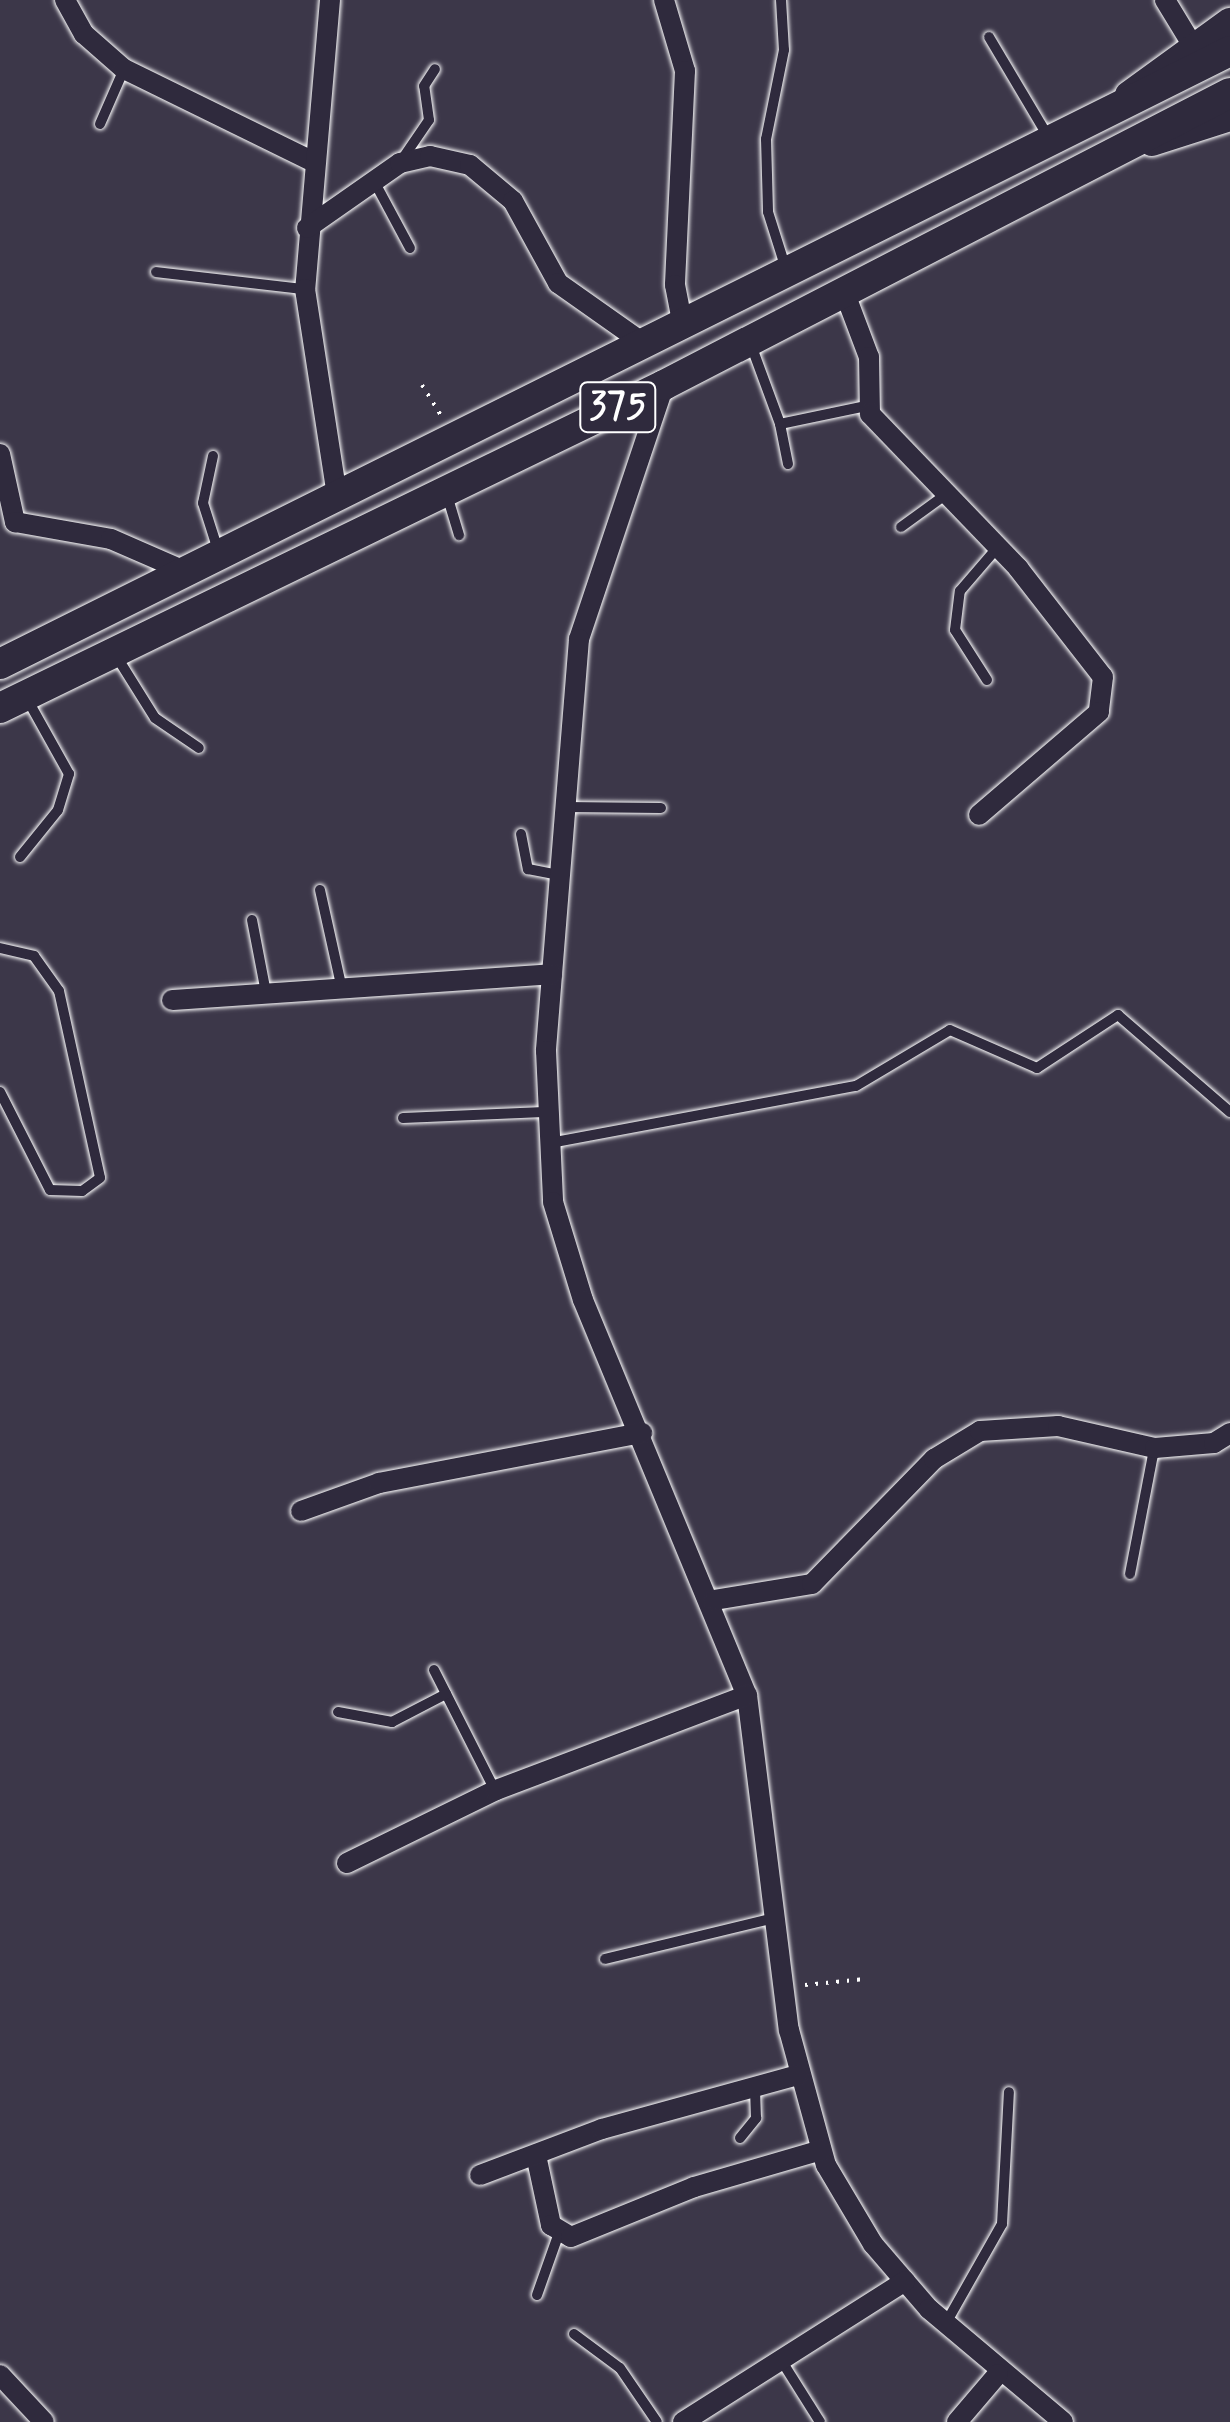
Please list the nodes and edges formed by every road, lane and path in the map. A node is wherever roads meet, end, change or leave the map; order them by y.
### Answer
1 (664, 0) edge
2 (781, 0) edge
3 (1165, 0) edge
4 (67, 1) edge
5 (334, 3) edge
6 (1230, 22) edge
7 (989, 36) dead end
8 (1193, 46) junction
9 (1230, 51) edge
10 (124, 69) junction
11 (436, 69) dead end
12 (1230, 93) edge
13 (1117, 106) junction
14 (1230, 117) edge
15 (100, 124) dead end
16 (1050, 139) junction
17 (1112, 154) junction
18 (310, 160) junction
19 (400, 163) junction
20 (373, 180) junction
21 (308, 228) junction
22 (871, 228) junction
23 (410, 248) dead end
24 (894, 266) junction
25 (156, 272) dead end
26 (787, 272) junction
27 (306, 289) junction
28 (844, 292) junction
29 (683, 326) junction
30 (750, 340) junction
31 (646, 345) junction
32 (422, 385) dead end
33 (664, 385) junction
34 (866, 406) junction
35 (780, 424) junction
36 (456, 438) junction
37 (0, 454) edge
38 (213, 456) dead end
39 (788, 464) dead end
40 (445, 489) junction
41 (949, 492) junction
42 (337, 496) junction
43 (8, 526) edge
44 (901, 527) dead end
45 (460, 535) dead end
46 (999, 547) junction
47 (220, 556) junction
48 (188, 572) junction
49 (112, 651) junction
50 (0, 664) edge
51 (987, 680) dead end
52 (12, 702) edge
53 (199, 748) dead end
54 (564, 808) junction
55 (661, 808) dead end
56 (979, 815) dead end
57 (521, 834) dead end
58 (20, 857) dead end
59 (559, 875) junction
60 (320, 890) dead end
61 (252, 920) dead end
62 (0, 948) edge
63 (552, 974) junction
64 (342, 989) junction
65 (266, 994) junction
66 (172, 1000) dead end
67 (0, 1092) edge
68 (544, 1112) junction
69 (1230, 1112) edge
70 (402, 1118) dead end
71 (546, 1144) junction
72 (642, 1433) junction
73 (1225, 1441) edge
74 (1154, 1448) junction
75 (301, 1511) dead end
76 (1130, 1574) dead end
77 (714, 1600) junction
78 (434, 1670) dead end
79 (446, 1694) junction
80 (746, 1696) junction
81 (338, 1712) dead end
82 (496, 1790) junction
83 (346, 1863) dead end
84 (777, 1918) junction
85 (605, 1959) dead end
86 (866, 1979) dead end
87 (784, 1986) junction
88 (798, 2075) junction
89 (756, 2086) junction
90 (1009, 2092) dead end
91 (740, 2138) dead end
92 (821, 2150) junction
93 (536, 2154) junction
94 (480, 2176) dead end
95 (559, 2233) junction
96 (905, 2281) junction
97 (537, 2295) dead end
98 (945, 2324) junction
99 (574, 2334) dead end
100 (781, 2360) junction
101 (0, 2374) edge
102 (998, 2374) junction
103 (44, 2422) edge
104 (657, 2422) edge
105 (683, 2422) edge
106 (820, 2422) edge
107 (956, 2422) edge
108 (1063, 2422) edge

1 - 29 street
2 - 26 lane
3 - 8 street
4 - 10 street
5 - 18 street
6 - 8 main road, 375
7 - 16 lane
8 - 13 main road, 375
9 - 13 main road, 375
10 - 15 lane
10 - 18 street
11 - 19 lane
12 - 17 main road, 375
13 - 16 main road, 375
14 - 17 main road, 375
16 - 22 main road, 375
17 - 24 main road, 375
18 - 21 street
19 - 20 street
19 - 31 street
20 - 21 street
20 - 23 lane
21 - 27 street
22 - 24 main road
22 - 26 main road, 375
24 - 28 main road, 375
25 - 27 lane
26 - 29 main road, 375
27 - 42 street
28 - 30 main road, 375
28 - 34 street
29 - 31 main road, 375
30 - 33 main road, 375
30 - 35 lane
31 - 36 main road, 375
32 - 36 path
33 - 40 main road, 375
33 - 54 street
34 - 35 lane
34 - 41 street
35 - 39 lane
36 - 42 main road, 375
37 - 43 street
38 - 47 lane
40 - 45 lane
40 - 49 main road, 375
41 - 44 lane
41 - 46 street
42 - 47 main road, 375
43 - 48 street
46 - 51 lane
46 - 56 street
47 - 48 main road, 375
48 - 50 main road, 375
49 - 52 main road, 375
49 - 53 lane
52 - 58 lane
54 - 55 lane
54 - 59 street
57 - 59 lane
59 - 63 street
60 - 64 lane
61 - 65 lane
62 - 67 lane
63 - 64 street
63 - 68 street
64 - 65 street
65 - 66 street
68 - 70 lane
68 - 71 street
69 - 71 lane
71 - 72 street
72 - 75 street
72 - 77 street
73 - 74 street
74 - 76 lane
74 - 77 street
77 - 80 street
78 - 79 lane
79 - 81 lane
79 - 82 lane
80 - 82 street
80 - 84 street
82 - 83 street
84 - 85 lane
84 - 87 street
86 - 87 path
87 - 88 street
88 - 89 street
88 - 92 street
89 - 91 lane
89 - 93 street
90 - 98 lane
92 - 95 street
92 - 96 street
93 - 94 street
93 - 95 street
95 - 97 lane
96 - 98 street
96 - 100 street
98 - 102 street
99 - 104 lane
100 - 105 street
100 - 106 lane
101 - 103 street
102 - 107 street
102 - 108 street

